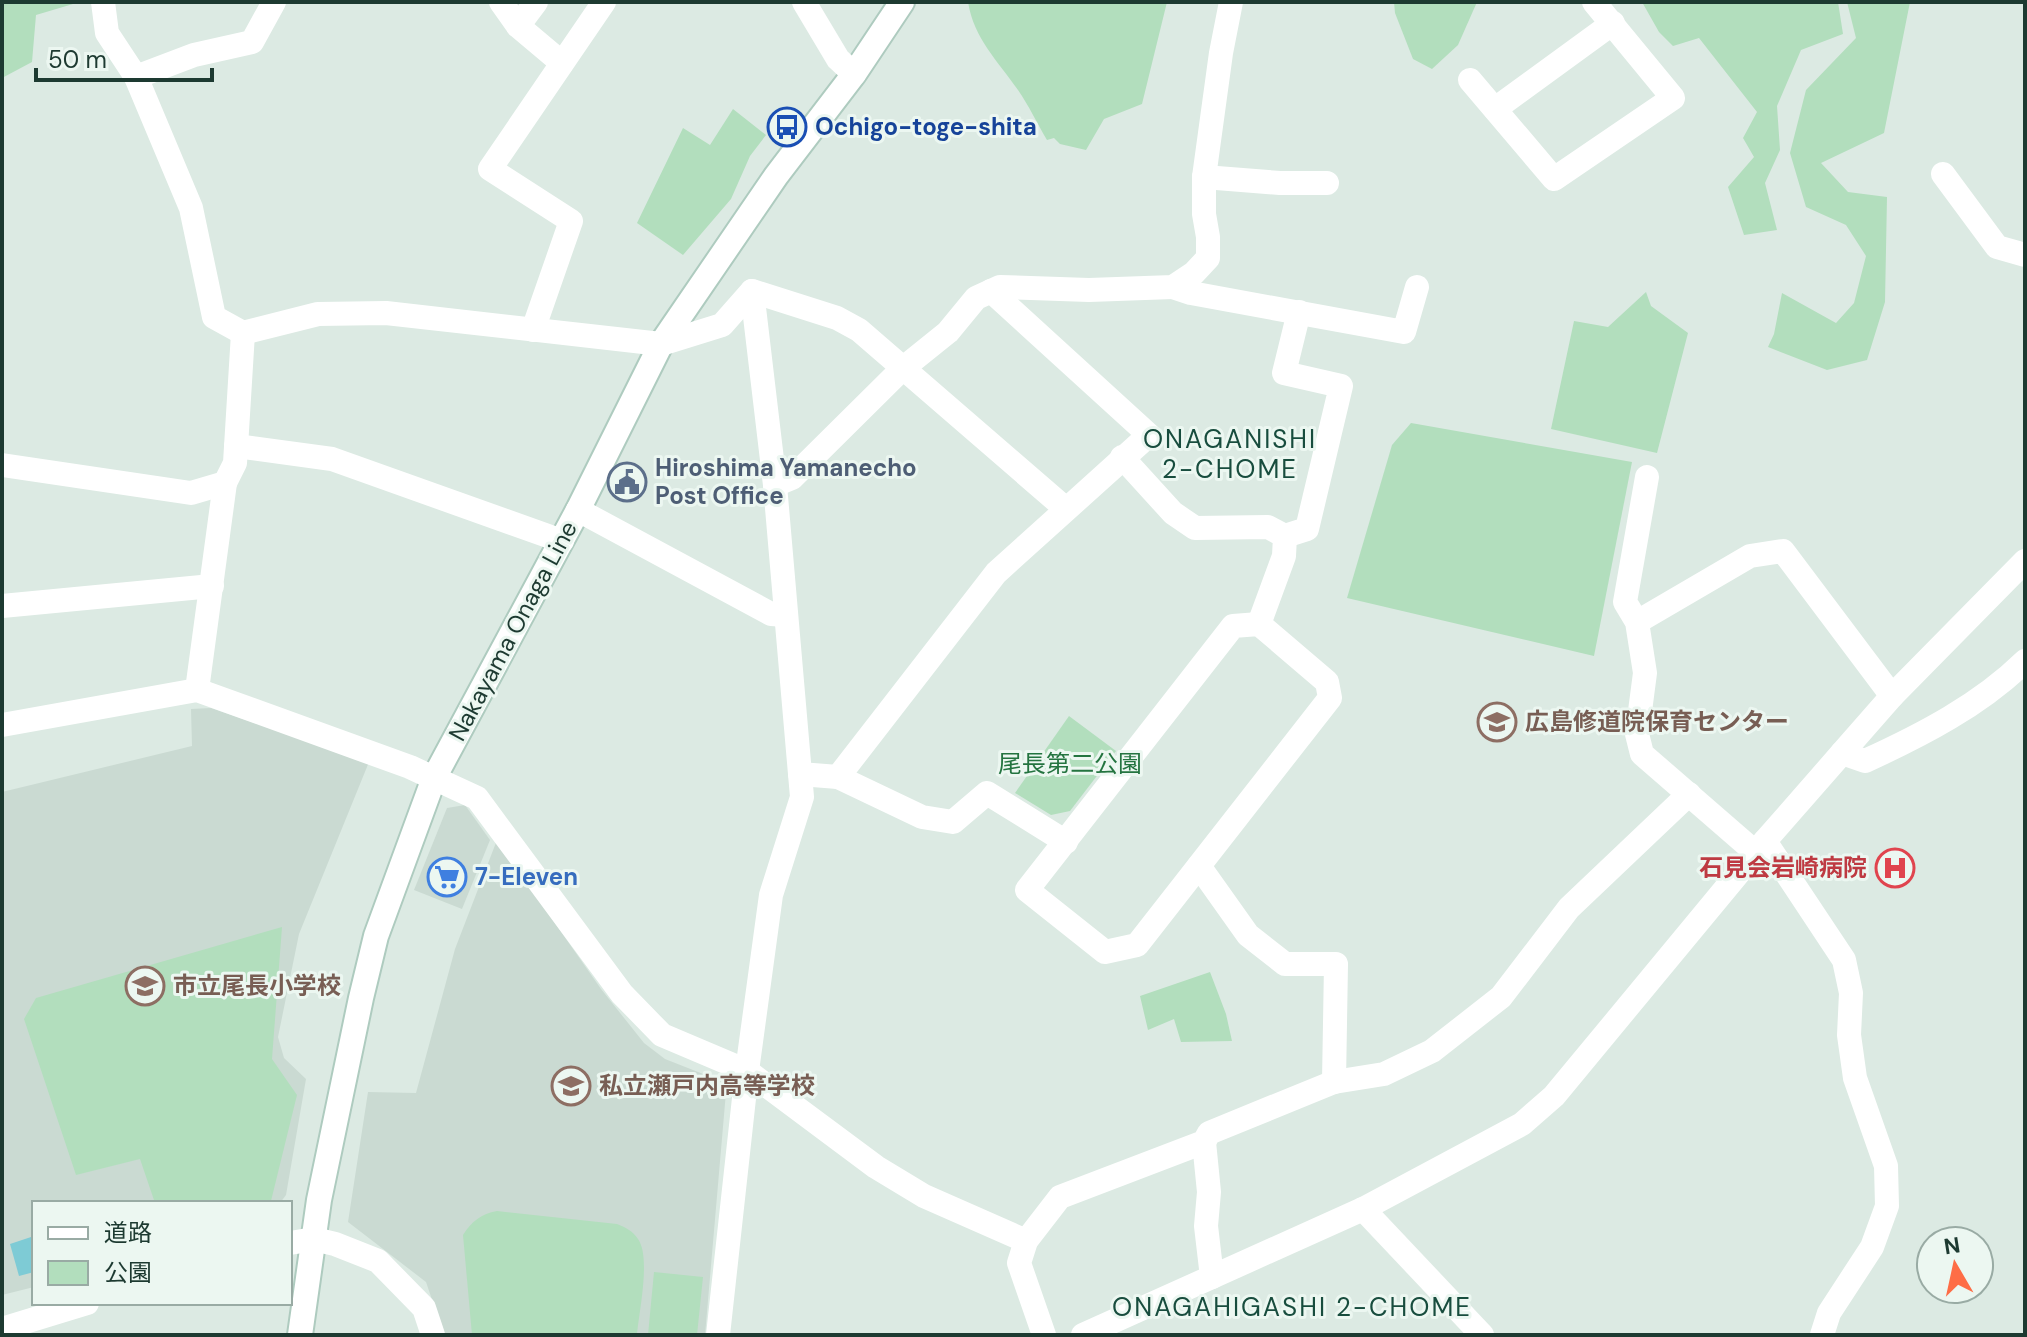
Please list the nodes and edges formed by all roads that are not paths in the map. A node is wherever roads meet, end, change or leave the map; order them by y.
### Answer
1 (103, 2) edge
2 (274, 2) edge
3 (501, 2) edge
4 (536, 2) edge
5 (604, 2) edge
6 (804, 2) edge
7 (902, 2) edge
8 (1231, 2) edge
9 (1594, 2) edge
10 (1613, 23) junction
11 (518, 26) junction
12 (562, 63) junction
13 (854, 74) junction
14 (136, 77) junction
15 (1470, 80) dead end
16 (1495, 109) junction
17 (1943, 174) dead end
18 (1204, 177) junction
19 (1327, 183) dead end
20 (2025, 255) edge
21 (1173, 287) junction
22 (1417, 287) dead end
23 (752, 291) junction
24 (991, 291) junction
25 (1299, 312) junction
26 (533, 330) junction
27 (243, 333) junction
28 (661, 344) junction
29 (902, 369) junction
30 (236, 446) junction
31 (1122, 457) junction
32 (2, 465) edge
33 (1647, 477) dead end
34 (225, 483) junction
35 (775, 485) junction
36 (1066, 509) junction
37 (578, 510) junction
38 (1285, 536) junction
39 (562, 541) junction
40 (2025, 561) edge
41 (212, 586) junction
42 (2, 606) edge
43 (786, 615) junction
44 (1637, 622) junction
45 (1259, 624) junction
46 (2025, 661) edge
47 (197, 690) junction
48 (1892, 696) junction
49 (2, 725) edge
50 (1842, 753) junction
51 (800, 774) junction
52 (838, 777) junction
53 (434, 778) junction
54 (1689, 794) junction
55 (1066, 842) junction
56 (1760, 846) junction
57 (1199, 866) junction
58 (747, 1071) junction
59 (1334, 1082) junction
60 (1204, 1142) junction
61 (1363, 1209) junction
62 (302, 1241) edge
63 (1026, 1241) junction
64 (1212, 1277) junction
65 (80, 1305) edge
66 (2, 1329) edge
67 (300, 1335) edge
68 (433, 1335) edge
69 (718, 1335) edge
70 (1044, 1335) edge
71 (1083, 1335) edge
72 (1482, 1335) edge
73 (1822, 1335) edge

1 - 14 street
2 - 14 street
3 - 11 street
4 - 11 street
5 - 12 street
6 - 13 street
7 - 13 street, Nakayama Onaga Line
8 - 18 street
9 - 10 street
10 - 16 street
10 - 16 street
11 - 12 street
12 - 26 street
13 - 28 street, Nakayama Onaga Line
14 - 27 street
15 - 16 street
17 - 20 street
18 - 19 street
18 - 21 street
21 - 24 street
21 - 25 street
22 - 25 street
23 - 28 street
23 - 29 street
23 - 35 street
24 - 29 street
24 - 31 street
25 - 38 street
26 - 27 street
26 - 28 street
27 - 30 street
28 - 37 street, Nakayama Onaga Line
29 - 35 street
29 - 36 street
30 - 34 street
30 - 39 street
31 - 36 street
31 - 38 street
32 - 34 street
33 - 44 street
34 - 41 street
35 - 43 street
36 - 52 street
37 - 39 street, Nakayama Onaga Line
37 - 43 street
38 - 45 street
39 - 53 street, Nakayama Onaga Line
40 - 48 street
41 - 42 street
41 - 47 street
43 - 51 street
44 - 48 street
44 - 54 street
45 - 55 street
45 - 57 street
46 - 50 street
47 - 49 street
47 - 53 street
48 - 50 street
50 - 56 street
51 - 52 street
51 - 58 street
52 - 55 street
53 - 58 street
53 - 62 street, Nakayama Onaga Line
54 - 56 street
54 - 59 street
55 - 57 street
56 - 61 street
56 - 73 street
57 - 59 street
58 - 63 street
58 - 69 street
59 - 60 street
60 - 63 street
60 - 64 street
61 - 64 street
61 - 72 street
62 - 67 street, Nakayama Onaga Line
62 - 68 street
63 - 70 street
64 - 71 street
65 - 66 street

